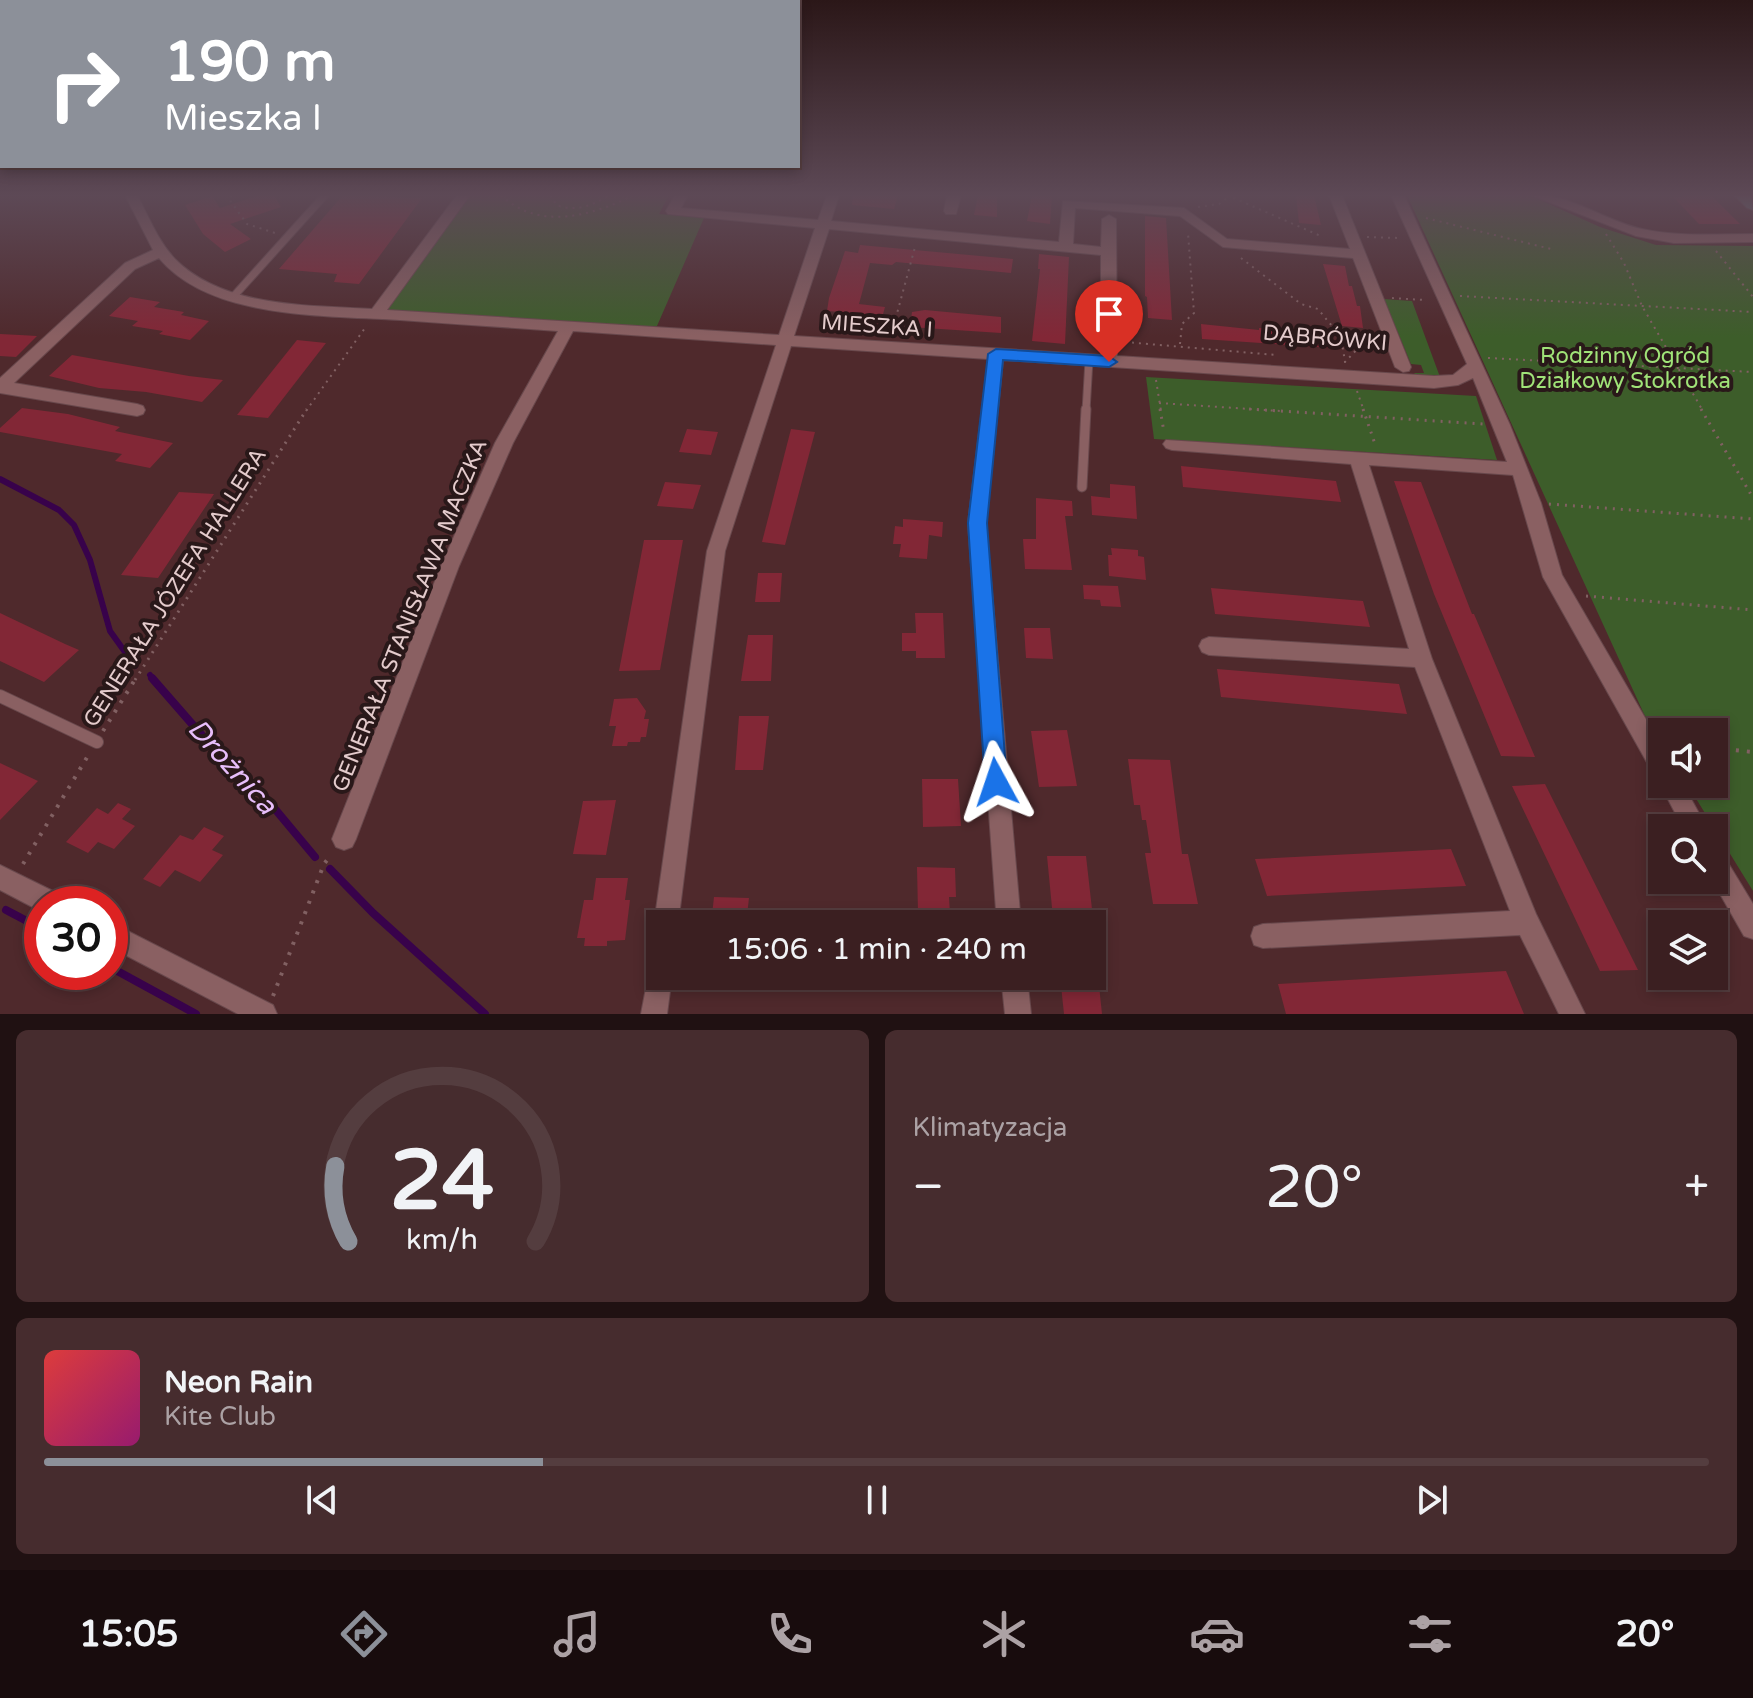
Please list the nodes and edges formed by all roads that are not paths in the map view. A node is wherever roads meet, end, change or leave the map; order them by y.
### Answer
1 (156, 242) edge
2 (282, 242) edge
3 (429, 242) edge
4 (816, 242) edge
5 (1017, 242) edge
6 (1066, 242) edge
7 (1108, 242) edge
8 (1222, 242) edge
9 (1354, 242) edge
10 (1420, 242) edge
11 (1066, 247) junction
12 (161, 251) junction
13 (1108, 252) junction
14 (1359, 254) junction
15 (233, 297) junction
16 (375, 315) junction
17 (568, 326) junction
18 (785, 340) junction
19 (996, 354) junction
20 (1108, 354) junction
21 (1089, 360) junction
22 (1474, 360) junction
23 (1403, 367) dead end
24 (0, 387) edge
25 (137, 410) dead end
26 (1172, 444) road end
27 (1358, 458) junction
28 (1519, 469) junction
29 (1082, 487) dead end
30 (1209, 646) dead end
31 (1422, 659) junction
32 (0, 696) edge
33 (97, 742) road end
34 (1648, 743) edge
35 (344, 839) dead end
36 (6, 880) edge
37 (1728, 885) edge
38 (24, 889) edge
39 (668, 910) edge
40 (1008, 910) edge
41 (1527, 922) junction
42 (1753, 927) edge
43 (1263, 936) dead end
44 (128, 942) edge
45 (657, 990) edge
46 (1015, 990) edge
47 (268, 1007) edge
48 (654, 1014) edge
49 (1018, 1014) edge
50 (1572, 1014) edge

1 - 12 street, MIESZKA I
2 - 15 lane
3 - 16 street
4 - 18 street
5 - 11 street
6 - 11 street
7 - 13 street
8 - 14 street
9 - 14 street, DĄBRÓWKI
10 - 22 street
11 - 13 street
12 - 15 street, MIESZKA I
12 - 24 street
13 - 20 street
14 - 23 street, DĄBRÓWKI
15 - 16 street, MIESZKA I
16 - 17 street, MIESZKA I
17 - 18 street, MIESZKA I
17 - 35 street, GENERAŁA STANISŁAWA MACZKA
18 - 19 street, MIESZKA I
18 - 39 street
19 - 21 street, MIESZKA I
19 - 40 street
20 - 21 street, MIESZKA I
20 - 22 street, MIESZKA I
21 - 29 lane
22 - 28 street
24 - 25 street
26 - 27 street
27 - 28 street
27 - 31 street
28 - 34 street
30 - 31 street
31 - 41 street
32 - 33 lane
36 - 38 street
37 - 42 street
41 - 43 street
41 - 50 street
44 - 47 street
45 - 48 street
46 - 49 street

